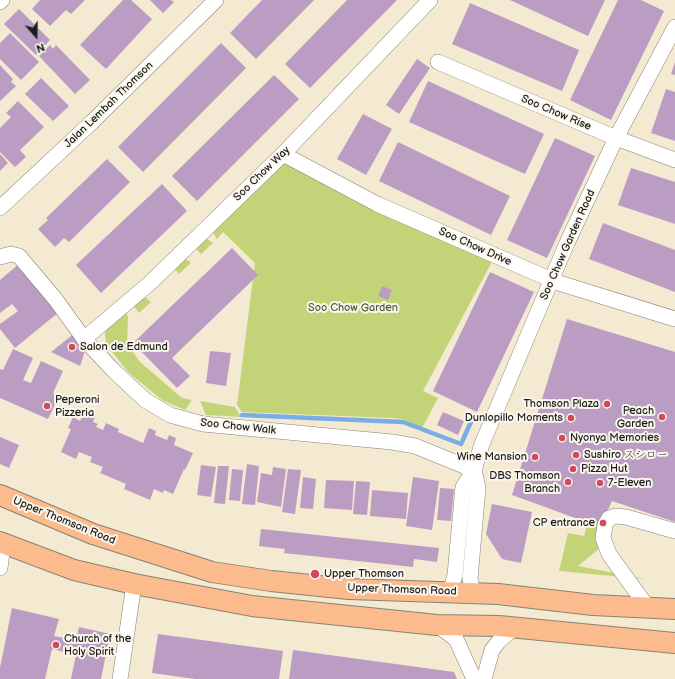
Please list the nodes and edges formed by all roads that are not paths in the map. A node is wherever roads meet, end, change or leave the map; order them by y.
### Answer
1 (216, 0) edge
2 (430, 0) edge
3 (675, 27) edge
4 (438, 62) dead end
5 (616, 138) junction
6 (283, 154) junction
7 (675, 160) edge
8 (0, 208) edge
9 (0, 257) edge
10 (552, 280) junction
11 (675, 318) edge
12 (84, 339) junction
13 (474, 470) junction
14 (0, 495) edge
15 (675, 531) edge
16 (2, 543) edge
17 (0, 568) edge
18 (212, 572) junction
19 (134, 584) junction
20 (312, 585) junction
21 (450, 592) junction
22 (473, 594) junction
23 (204, 597) junction
24 (648, 608) junction
25 (675, 609) edge
26 (307, 612) junction
27 (437, 625) junction
28 (515, 627) junction
29 (675, 643) edge
30 (120, 679) edge
31 (474, 679) edge
32 (484, 679) edge

1 - 8 street, Jalan Lembah Thomson
2 - 6 street, Soo Chow Way
3 - 5 street, Soo Chow Garden Road
4 - 5 street, Soo Chow Rise
5 - 7 street, Soo Chow Rise
5 - 10 street, Soo Chow Garden Road
6 - 10 street, Soo Chow Drive
6 - 12 street, Soo Chow Way
9 - 12 street, Soo Chow Walk
10 - 11 street, Soo Chow Drive
10 - 13 street, Soo Chow Garden Road
12 - 13 street, Soo Chow Walk
13 - 21 street, Soo Chow Garden Road
13 - 22 street, Soo Chow Garden Road
14 - 18 main road, Upper Thomson Road
15 - 24 street
16 - 17 street
16 - 19 main road
18 - 20 main road, Upper Thomson Road
18 - 23 main road
19 - 23 main road
19 - 30 street
20 - 21 main road, Upper Thomson Road
20 - 26 main road
21 - 22 main road, Upper Thomson Road
22 - 24 main road, Upper Thomson Road
23 - 26 main road
24 - 25 main road, Upper Thomson Road
26 - 27 main road
27 - 28 main road
27 - 31 street
28 - 29 main road
28 - 32 street

